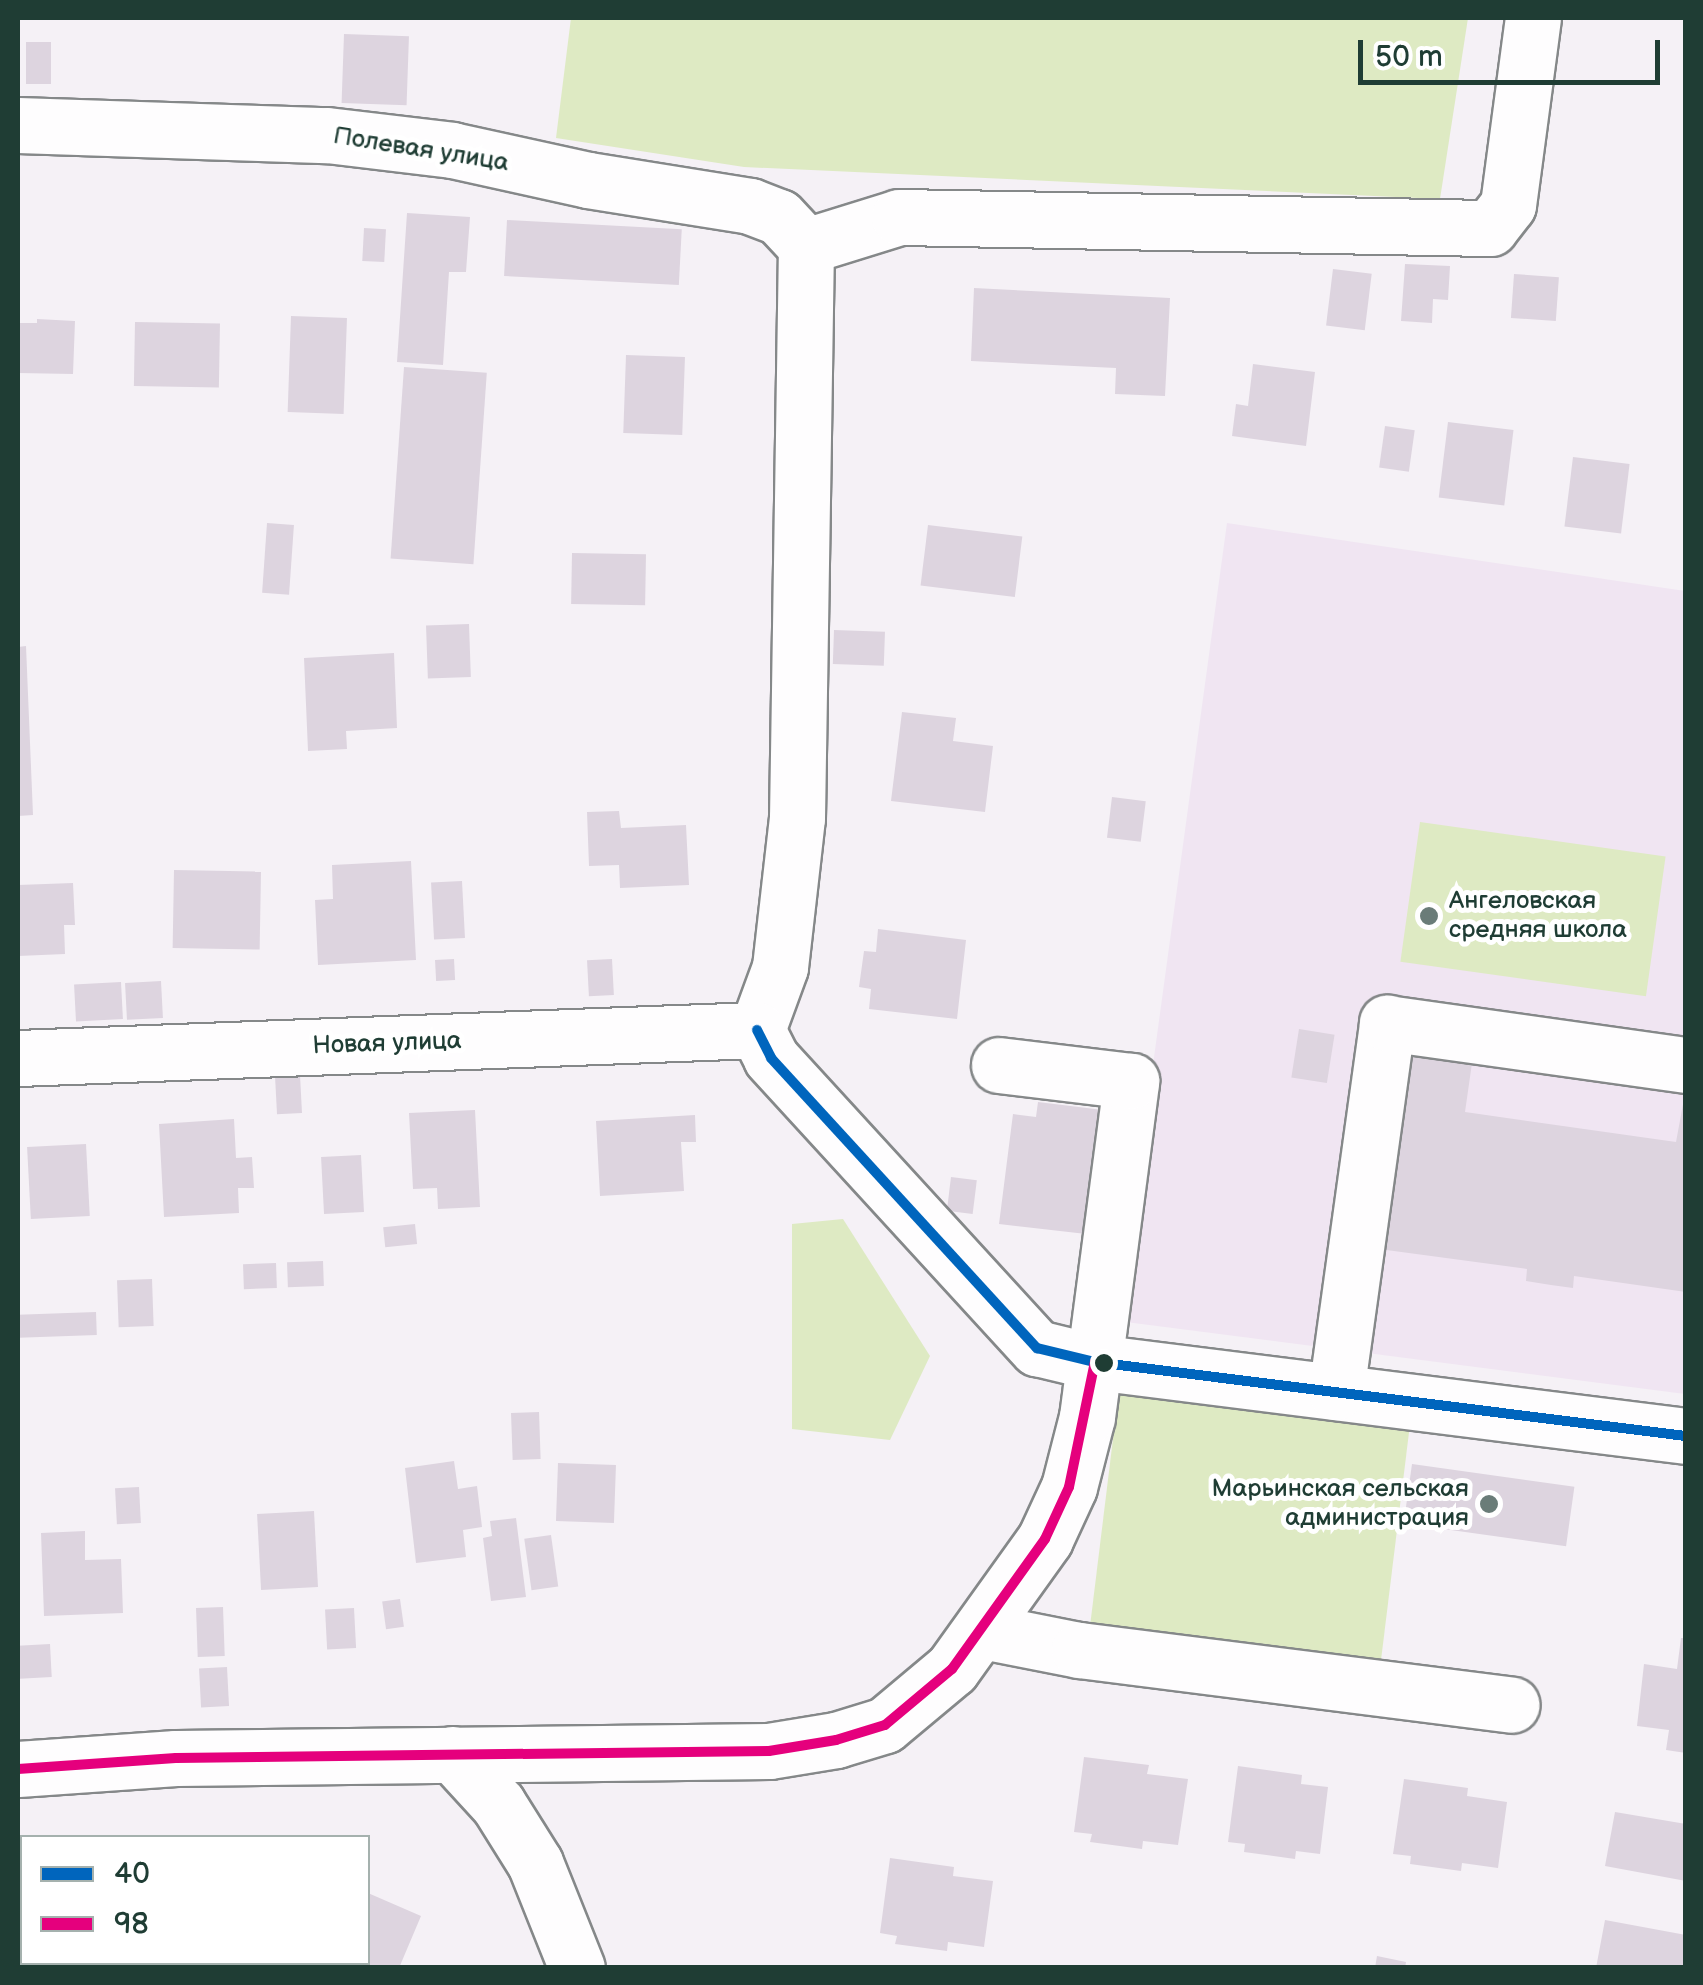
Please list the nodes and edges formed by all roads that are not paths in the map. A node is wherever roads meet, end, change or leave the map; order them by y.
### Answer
1 (1533, 18) edge
2 (18, 125) edge
3 (806, 246) junction
4 (757, 1030) junction
5 (18, 1058) edge
6 (999, 1065) dead end
7 (1686, 1065) edge
8 (1096, 1362) junction
9 (1336, 1392) junction
10 (1686, 1436) edge
11 (984, 1631) junction
12 (1512, 1705) dead end
13 (452, 1754) junction
14 (18, 1769) edge
15 (577, 1968) edge

1 - 3 street
2 - 3 street, Полевая улица
3 - 4 street
4 - 5 street, Новая улица
4 - 8 street
6 - 8 street
7 - 9 street
8 - 9 street
8 - 11 street
9 - 10 street
11 - 12 street
11 - 13 street
13 - 14 street
13 - 15 street

